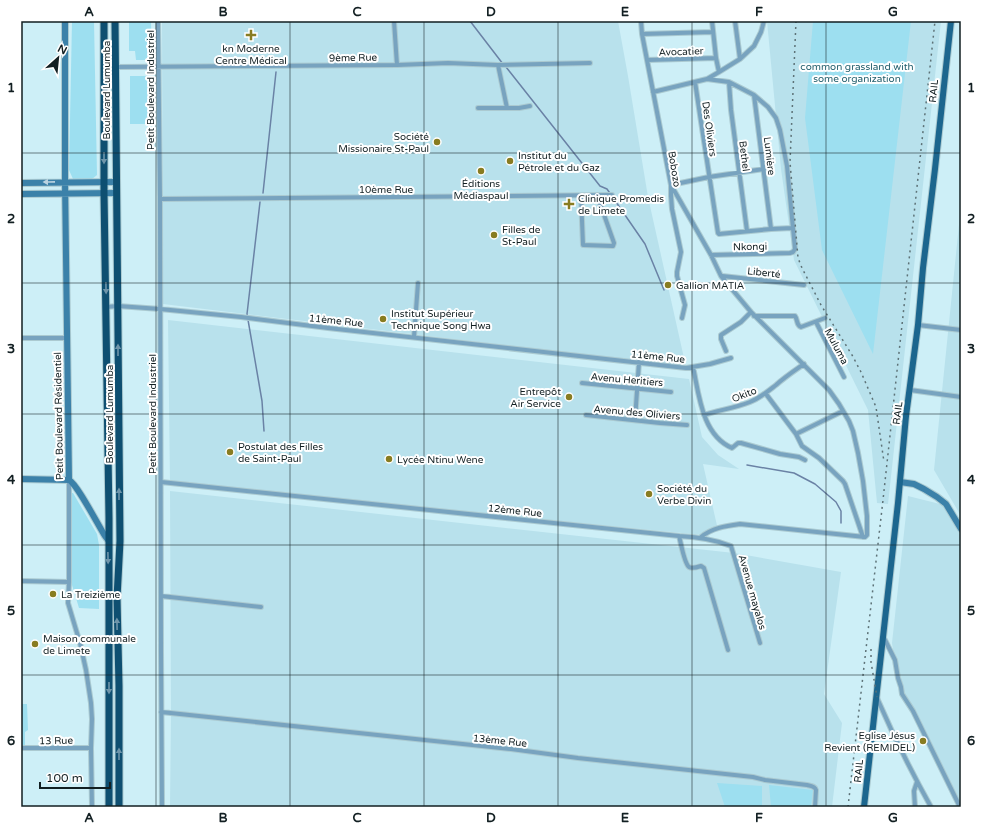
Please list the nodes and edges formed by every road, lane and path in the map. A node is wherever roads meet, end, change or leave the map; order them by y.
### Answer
1 (65, 21) edge
2 (104, 21) edge
3 (115, 21) edge
4 (158, 21) edge
5 (394, 21) edge
6 (641, 21) edge
7 (712, 21) edge
8 (735, 21) edge
9 (764, 21) edge
10 (951, 21) edge
11 (713, 32) junction
12 (642, 34) junction
13 (716, 58) junction
14 (740, 59) junction
15 (647, 60) junction
16 (590, 63) dead end
17 (397, 65) junction
18 (498, 65) junction
19 (158, 66) junction
20 (116, 67) junction
21 (719, 72) junction
22 (707, 79) junction
23 (695, 82) junction
24 (729, 82) junction
25 (653, 92) junction
26 (754, 95) junction
27 (530, 106) dead end
28 (478, 108) dead end
29 (507, 108) junction
30 (764, 169) junction
31 (739, 173) junction
32 (709, 177) junction
33 (21, 182) edge
34 (65, 182) junction
35 (104, 182) junction
36 (116, 182) junction
37 (671, 185) junction
38 (65, 193) junction
39 (104, 193) junction
40 (117, 193) junction
41 (21, 194) edge
42 (596, 195) junction
43 (612, 195) dead end
44 (581, 196) junction
45 (160, 199) junction
46 (792, 228) junction
47 (771, 229) junction
48 (747, 231) junction
49 (711, 255) junction
50 (721, 276) junction
51 (418, 283) dead end
52 (804, 285) dead end
53 (118, 306) junction
54 (106, 307) junction
55 (160, 309) junction
56 (753, 314) junction
57 (682, 318) dead end
58 (825, 318) dead end
59 (816, 322) junction
60 (918, 325) junction
61 (961, 330) edge
62 (414, 337) junction
63 (21, 338) edge
64 (66, 338) junction
65 (726, 350) dead end
66 (731, 358) dead end
67 (639, 362) junction
68 (804, 364) junction
69 (693, 367) junction
70 (844, 377) dead end
71 (582, 383) dead end
72 (637, 388) junction
73 (910, 390) junction
74 (671, 392) dead end
75 (766, 394) junction
76 (961, 396) edge
77 (843, 411) junction
78 (586, 415) dead end
79 (704, 415) junction
80 (635, 420) junction
81 (687, 424) dead end
82 (796, 434) junction
83 (805, 460) dead end
84 (21, 479) edge
85 (68, 480) junction
86 (161, 482) junction
87 (900, 482) junction
88 (961, 529) edge
89 (679, 536) junction
90 (701, 537) junction
91 (864, 537) junction
92 (108, 540) junction
93 (21, 581) edge
94 (69, 582) junction
95 (161, 596) junction
96 (261, 607) dead end
97 (883, 638) junction
98 (760, 643) dead end
99 (728, 650) dead end
100 (877, 697) junction
101 (162, 712) junction
102 (21, 748) edge
103 (91, 748) junction
104 (917, 782) junction
105 (92, 807) edge
106 (109, 807) edge
107 (119, 807) edge
108 (162, 807) edge
109 (815, 807) edge
110 (864, 807) edge
111 (915, 807) edge
112 (931, 807) edge
113 (960, 807) edge

1 - 34 street, Petit Boulevard Résidentiel
2 -> 35 highway, Boulevard Lumumba
3 - 20 highway, Boulevard Lumumba
4 - 19 street, Petit Boulevard Industriel
5 - 17 street
6 - 12 street, Bobozo
7 - 11 street
8 - 14 street
9 - 14 street
10 - 60 main road, RAIL
11 - 12 street
11 - 13 street
12 - 15 street, Bobozo
13 - 15 street, Avocatier
13 - 21 street
14 - 21 street
15 - 25 street, Bobozo
16 - 18 street, 9ème Rue
17 - 18 street, 9ème Rue
17 - 19 street, 9ème Rue
18 - 29 street
19 - 20 street, 9ème Rue
19 - 45 street, Petit Boulevard Industriel
20 - 36 highway, Boulevard Lumumba
21 - 22 street
22 - 23 street
22 - 24 street
23 - 25 street
23 - 32 street, Des Oliviers
24 - 26 street
24 - 31 street, Bethel
25 - 37 street, Bobozo
26 - 30 street, Lumière
26 - 46 street
27 - 29 street
28 - 29 street
30 - 31 street
30 - 47 street, Lumière
31 - 32 street
31 - 48 street, Bethel
32 - 37 street
32 - 48 street
34 -> 33 street
34 - 35 street
34 - 38 street, Petit Boulevard Résidentiel
35 - 36 street
35 - 39 highway, Boulevard Lumumba
36 - 40 highway, Boulevard Lumumba
37 - 49 street
37 - 57 street, Bobozo
38 - 39 street
38 - 41 street
38 - 64 street, Petit Boulevard Résidentiel
39 - 40 street
39 -> 54 highway, Boulevard Lumumba
40 - 53 highway, Boulevard Lumumba
42 - 43 street, 10ème Rue
42 - 44 street, 10ème Rue
42 - 44 street
44 - 45 street, 10ème Rue
45 - 55 street, Petit Boulevard Industriel
46 - 47 street
46 - 49 street, Nkongi
47 - 48 street
49 - 50 street
50 - 52 street, Liberté
50 - 56 street
51 - 62 street
53 - 54 street, 11ème Rue
53 - 55 street, 11ème Rue
107 -> 53 highway, Boulevard Lumumba
54 - 92 highway, Boulevard Lumumba
55 - 62 street, 11ème Rue
55 - 86 street, Petit Boulevard Industriel
56 - 59 street
56 - 65 street
56 - 68 street
58 - 59 street
59 - 70 street, Muluma
60 - 61 street
60 - 73 main road, RAIL
62 - 67 street, 11ème Rue
63 - 64 street
64 - 85 street, Petit Boulevard Résidentiel
66 - 69 street, 11ème Rue
67 - 69 street, 11ème Rue
67 - 72 street
68 - 75 street, Okito
68 - 77 street
69 - 79 street
71 - 72 street, Avenu Heritiers
72 - 74 street, Avenu Heritiers
72 - 80 street
73 - 76 street
73 - 87 main road, RAIL
75 - 79 street, Okito
75 - 82 street
77 - 82 street
77 - 91 street
78 - 80 street, Avenu des Oliviers
79 - 83 street
80 - 81 street, Avenu des Oliviers
82 - 91 street
84 - 85 street
85 - 92 street
85 - 94 street, Petit Boulevard Résidentiel
86 - 89 street, 12ème Rue
86 - 95 street, Petit Boulevard Industriel
87 - 88 street
87 - 97 main road, RAIL
89 - 90 street, 12ème Rue
89 - 99 street
90 - 91 street, 12ème Rue
90 - 98 street, Avenue mayalos
92 -> 106 highway, Boulevard Lumumba
93 - 94 street
94 - 103 street, Petit Boulevard Résidentiel
95 - 96 street
95 - 101 street, Petit Boulevard Industriel
97 - 100 main road, RAIL
97 - 113 street
100 - 104 street
100 - 110 main road, RAIL
101 - 108 street, Petit Boulevard Industriel
101 - 109 street, 13ème Rue
102 - 103 street, 13 Rue
103 - 105 street, Petit Boulevard Résidentiel
104 - 111 street
104 - 112 street

